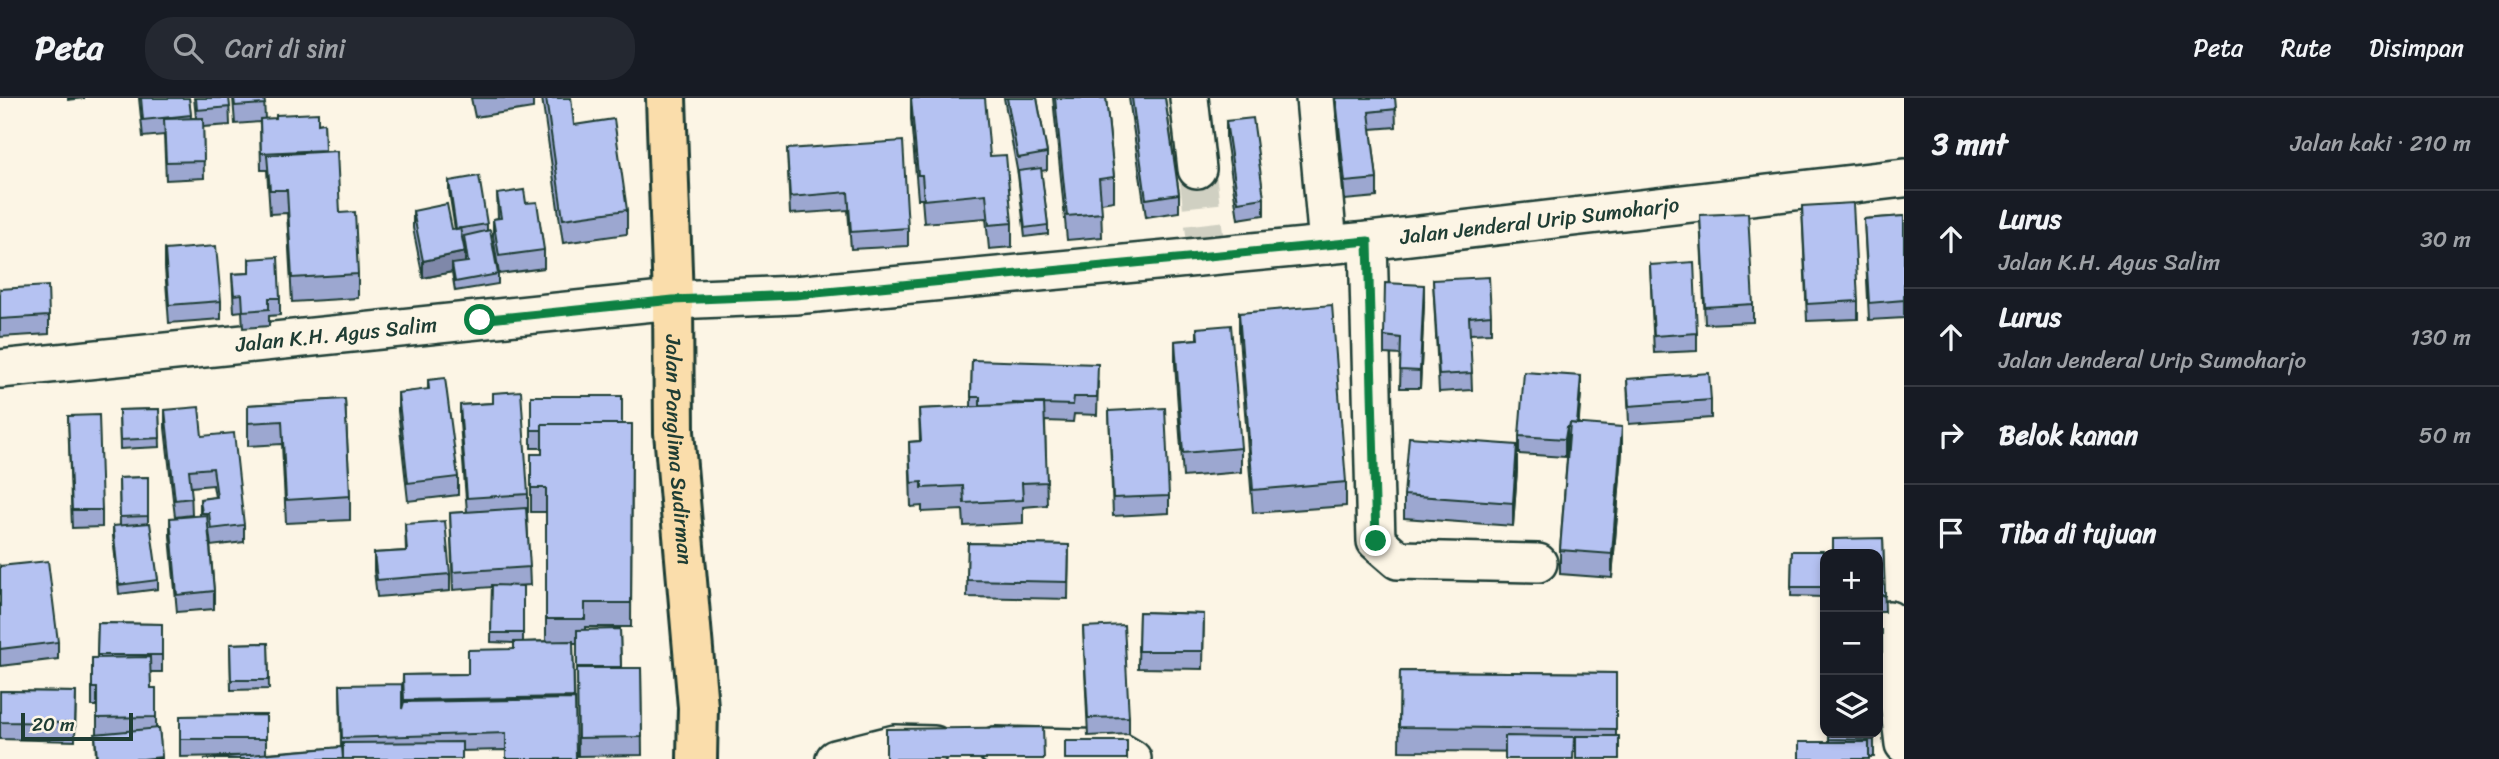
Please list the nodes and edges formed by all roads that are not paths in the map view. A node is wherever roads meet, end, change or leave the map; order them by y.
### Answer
1 (666, 98) edge
2 (1189, 98) edge
3 (1315, 98) edge
4 (1197, 169) tunnel mouth
5 (1904, 178) edge
6 (1368, 241) junction
7 (1328, 245) junction
8 (673, 300) junction
9 (0, 369) edge
10 (1538, 563) dead end
11 (1889, 620) dead end
12 (1904, 744) edge
13 (697, 759) edge
14 (835, 759) edge
15 (1132, 759) edge

1 - 8 highway, Jalan Panglima Sudirman
2 - 4 street
3 - 7 street
5 - 6 street, Jalan Jenderal Urip Sumoharjo
6 - 7 street, Jalan Jenderal Urip Sumoharjo
6 - 10 street
7 - 8 street, Jalan Jenderal Urip Sumoharjo
8 - 9 street, Jalan K.H. Agus Salim
8 - 13 highway, Jalan Panglima Sudirman
11 - 12 street
14 - 15 street

